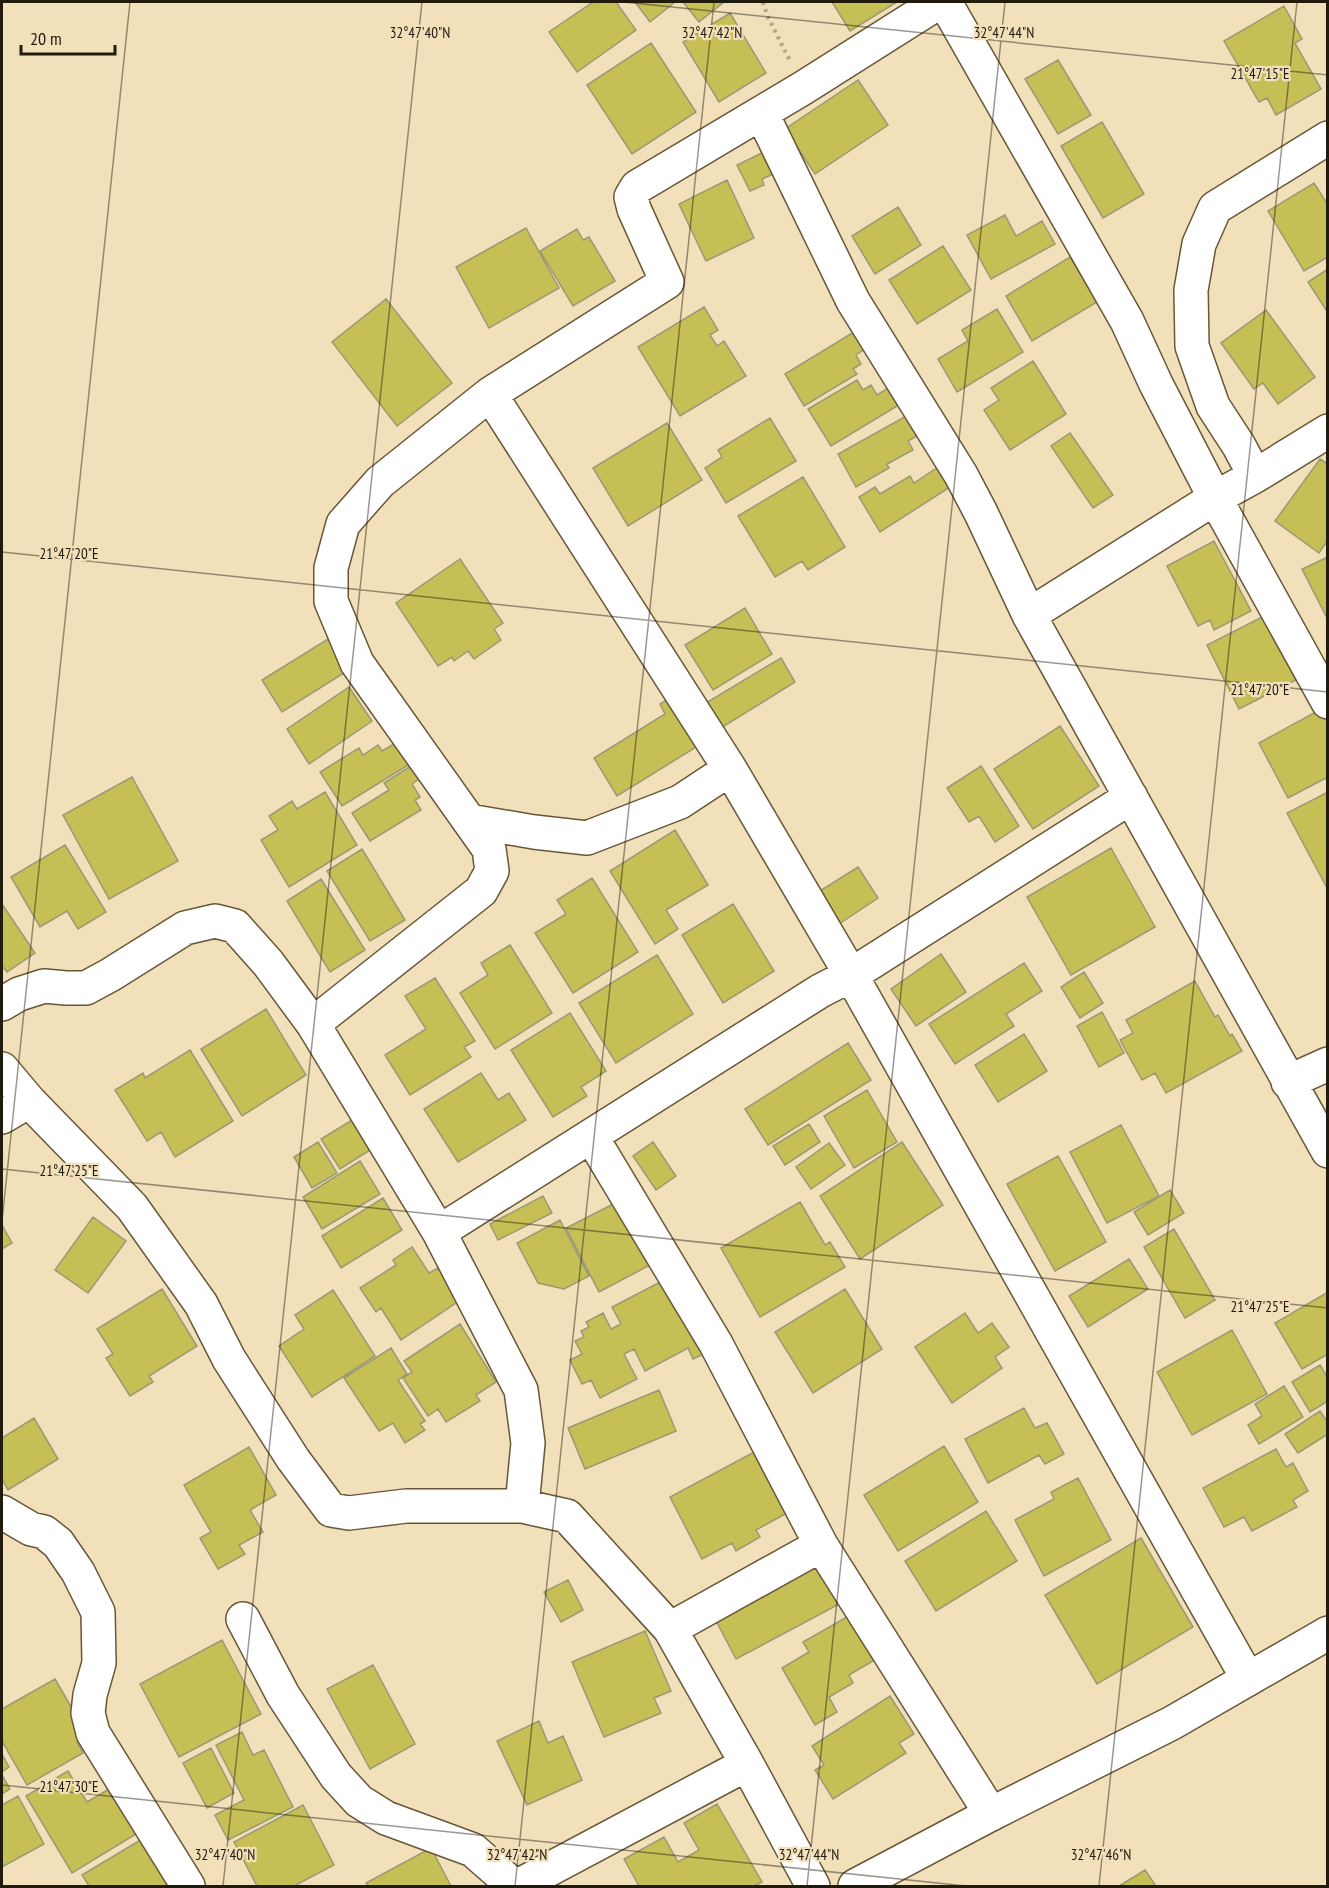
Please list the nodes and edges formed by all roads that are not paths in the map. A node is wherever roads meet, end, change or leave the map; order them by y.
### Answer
1 (941, 2) edge
2 (762, 114) junction
3 (1328, 138) edge
4 (490, 394) junction
5 (1328, 431) edge
6 (1255, 476) junction
7 (1215, 498) junction
8 (1029, 615) junction
9 (1328, 702) edge
10 (729, 769) junction
11 (1131, 797) junction
12 (469, 821) junction
13 (851, 975) junction
14 (2, 1004) edge
15 (313, 1024) junction
16 (1328, 1064) edge
17 (2, 1069) edge
18 (1288, 1082) junction
19 (29, 1101) junction
20 (2, 1118) edge
21 (591, 1136) junction
22 (1328, 1151) edge
23 (439, 1232) junction
24 (522, 1506) junction
25 (2, 1512) edge
26 (821, 1545) junction
27 (243, 1619) dead end
28 (670, 1629) junction
29 (1328, 1633) edge
30 (1248, 1679) junction
31 (747, 1764) junction
32 (991, 1814) junction
33 (188, 1887) edge
34 (516, 1887) edge
35 (813, 1887) edge
36 (855, 1887) edge

1 - 2 street
1 - 7 street
2 - 4 street
2 - 8 street
3 - 6 street
4 - 10 street
4 - 12 street
5 - 6 street
6 - 7 street
7 - 8 street
7 - 9 street
8 - 11 street
10 - 12 street
10 - 13 street
11 - 13 street
11 - 18 street
12 - 15 street
13 - 21 street
13 - 30 street
14 - 15 street
15 - 23 street
16 - 18 street
17 - 19 street
18 - 22 street
19 - 20 street
19 - 24 street
21 - 23 street
21 - 26 street
23 - 24 street
24 - 28 street
25 - 33 street
26 - 28 street
26 - 32 street
27 - 34 street
28 - 31 street
29 - 30 street
30 - 32 street
31 - 34 street
31 - 35 street
32 - 36 street

